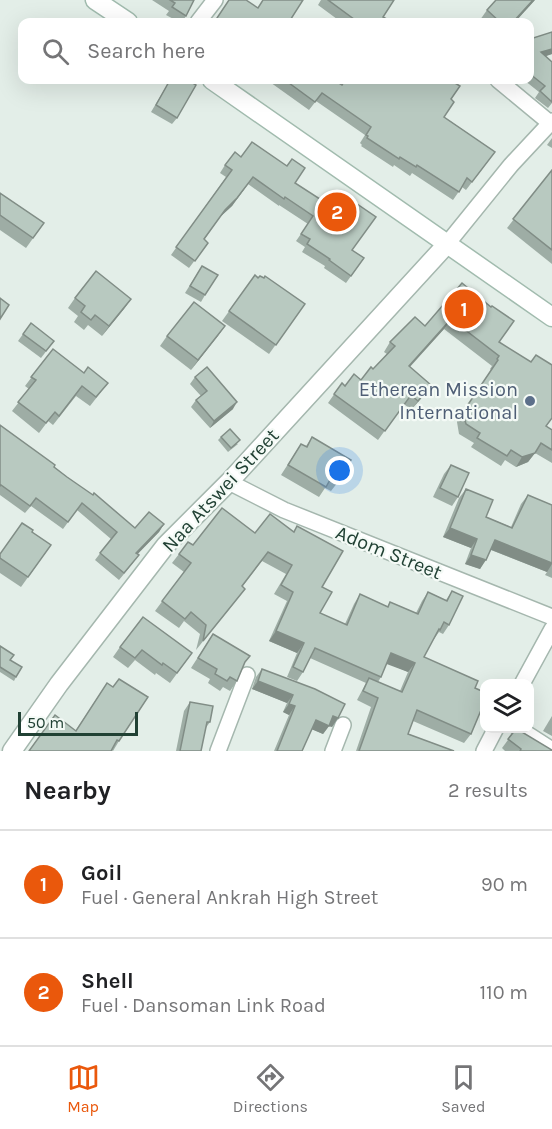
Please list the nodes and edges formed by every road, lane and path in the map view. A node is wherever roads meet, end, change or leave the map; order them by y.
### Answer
1 (95, 0) edge
2 (215, 0) edge
3 (123, 18) edge
4 (201, 18) edge
5 (218, 84) edge
6 (503, 84) edge
7 (551, 122) edge
8 (447, 244) junction
9 (552, 317) edge
10 (230, 482) junction
11 (552, 617) edge
12 (552, 629) edge
13 (247, 675) edge
14 (525, 679) edge
15 (343, 725) dead end
16 (494, 733) edge
17 (524, 733) edge
18 (552, 750) edge
19 (12, 751) edge
20 (219, 751) edge
21 (333, 751) edge
22 (484, 751) edge

1 - 3 street
2 - 4 street
5 - 8 street
6 - 7 street
7 - 8 street
8 - 9 street
8 - 10 street, Naa Atswei Street
10 - 11 street, Adom Street
10 - 19 street, Naa Atswei Street
12 - 14 street
13 - 20 street
15 - 21 street
16 - 22 street
17 - 18 street

